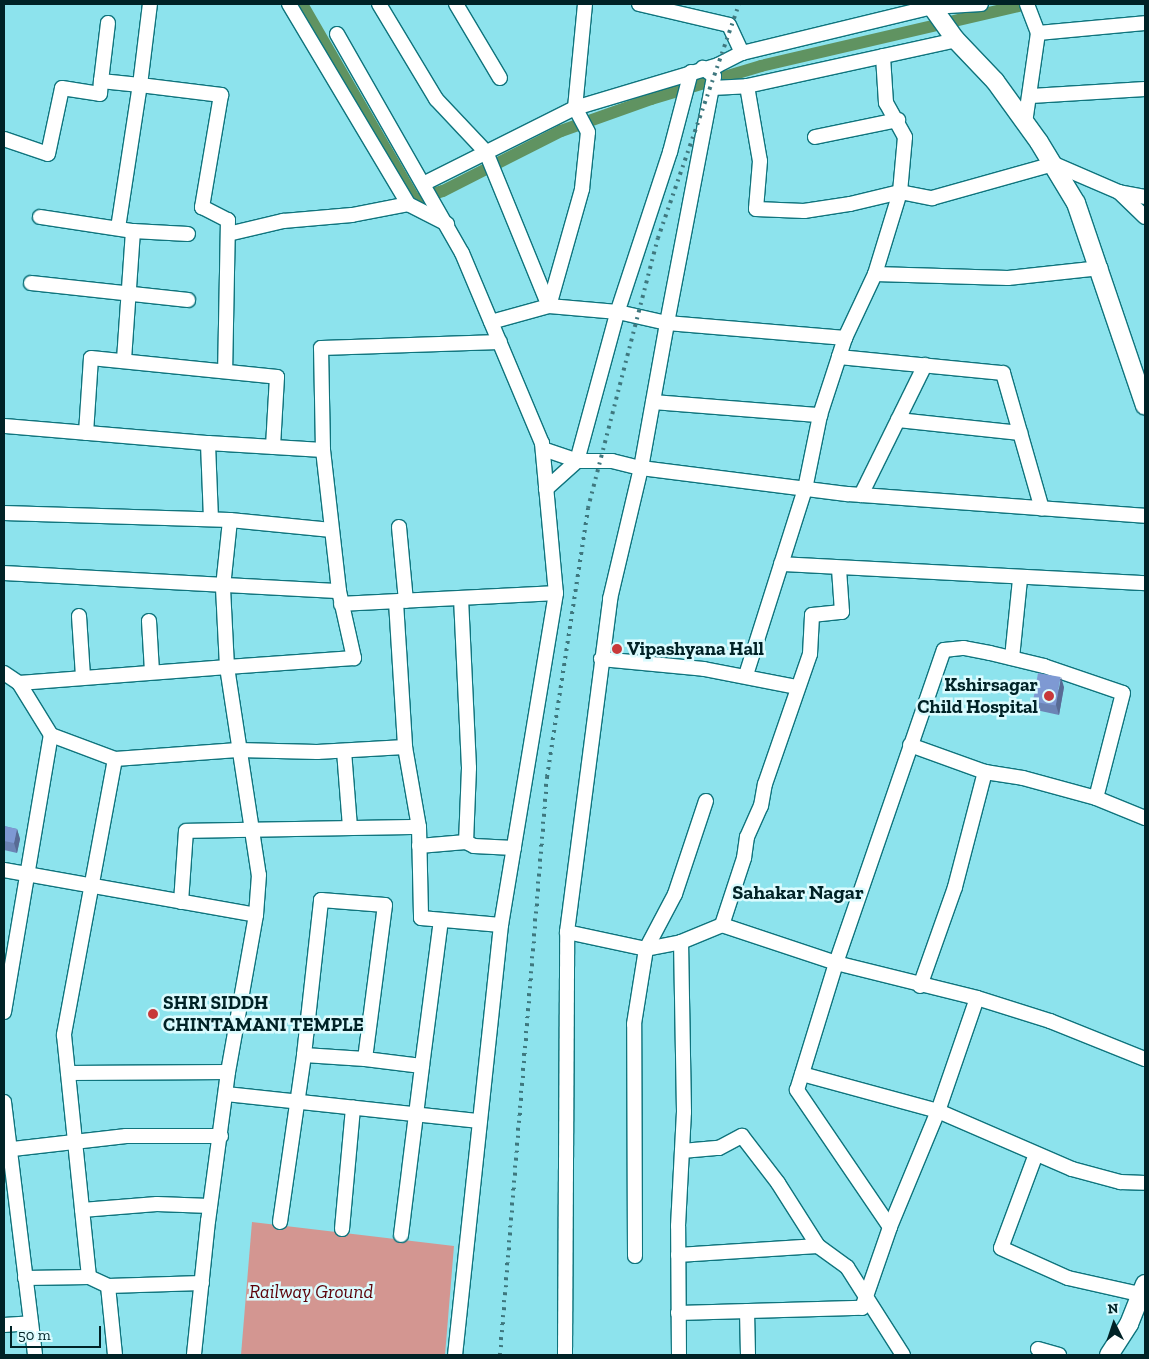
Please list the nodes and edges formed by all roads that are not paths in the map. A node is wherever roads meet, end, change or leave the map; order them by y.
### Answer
1 (150, 4) edge
2 (289, 4) edge
3 (379, 4) edge
4 (456, 4) edge
5 (585, 4) edge
6 (639, 4) edge
7 (981, 4) edge
8 (1027, 4) edge
9 (959, 5) edge
10 (932, 6) edge
11 (108, 23) dead end
12 (1145, 23) edge
13 (1038, 33) junction
14 (337, 34) dead end
15 (955, 40) junction
16 (742, 53) junction
17 (884, 56) junction
18 (697, 70) junction
19 (500, 78) dead end
20 (101, 81) junction
21 (140, 85) junction
22 (747, 86) junction
23 (712, 88) junction
24 (1145, 89) edge
25 (1031, 96) junction
26 (575, 108) junction
27 (898, 120) junction
28 (1025, 123) junction
29 (815, 138) dead end
30 (4, 139) edge
31 (486, 152) junction
32 (1054, 164) junction
33 (425, 183) junction
34 (900, 192) junction
35 (1118, 192) junction
36 (1145, 197) edge
37 (408, 204) junction
38 (1145, 216) edge
39 (40, 217) dead end
40 (447, 224) junction
41 (118, 228) junction
42 (133, 231) junction
43 (188, 234) dead end
44 (228, 234) junction
45 (1100, 268) junction
46 (875, 274) junction
47 (31, 283) dead end
48 (129, 294) junction
49 (188, 300) dead end
50 (549, 306) junction
51 (618, 312) junction
52 (491, 322) junction
53 (667, 323) junction
54 (845, 338) junction
55 (500, 342) junction
56 (839, 356) junction
57 (124, 361) junction
58 (925, 365) junction
59 (225, 371) junction
60 (653, 402) junction
61 (1145, 406) edge
62 (820, 415) junction
63 (898, 420) junction
64 (4, 426) edge
65 (86, 433) junction
66 (1020, 433) junction
67 (208, 443) junction
68 (273, 447) junction
69 (543, 449) junction
70 (323, 450) junction
71 (577, 461) junction
72 (641, 468) junction
73 (546, 488) junction
74 (806, 489) junction
75 (861, 495) junction
76 (1042, 509) junction
77 (4, 513) edge
78 (1145, 516) edge
79 (211, 519) junction
80 (230, 520) junction
81 (399, 527) dead end
82 (332, 530) junction
83 (781, 564) junction
84 (839, 569) junction
85 (4, 573) edge
86 (1020, 579) junction
87 (1145, 583) edge
88 (223, 587) junction
89 (556, 593) junction
90 (340, 598) junction
91 (461, 598) junction
92 (401, 601) junction
93 (79, 616) dead end
94 (149, 622) dead end
95 (1012, 658) junction
96 (601, 659) junction
97 (226, 667) junction
98 (152, 672) junction
99 (4, 673) edge
100 (746, 675) junction
101 (83, 677) junction
102 (19, 682) junction
103 (798, 687) junction
104 (51, 735) junction
105 (910, 745) junction
106 (405, 747) junction
107 (238, 750) junction
108 (344, 751) junction
109 (115, 759) junction
110 (985, 772) junction
111 (1096, 798) junction
112 (706, 801) dead end
113 (1145, 818) edge
114 (419, 827) junction
115 (350, 828) junction
116 (252, 830) junction
117 (466, 842) junction
118 (419, 846) junction
119 (514, 848) junction
120 (4, 870) edge
121 (29, 875) junction
122 (92, 886) junction
123 (181, 902) junction
124 (256, 915) junction
125 (441, 920) junction
126 (501, 925) junction
127 (722, 925) junction
128 (567, 932) junction
129 (681, 942) junction
130 (646, 949) junction
131 (836, 963) junction
132 (920, 986) junction
133 (977, 998) junction
134 (4, 1012) edge
135 (304, 1054) junction
136 (365, 1059) junction
137 (1145, 1059) edge
138 (422, 1066) junction
139 (228, 1072) junction
140 (68, 1074) junction
141 (802, 1074) junction
142 (226, 1094) junction
143 (297, 1101) junction
144 (4, 1102) edge
145 (354, 1108) junction
146 (938, 1112) junction
147 (417, 1114) junction
148 (480, 1121) junction
149 (220, 1136) junction
150 (74, 1142) junction
151 (7, 1149) edge
152 (682, 1151) junction
153 (1036, 1154) junction
154 (1145, 1183) edge
155 (210, 1206) junction
156 (82, 1210) junction
157 (280, 1222) dead end
158 (890, 1227) junction
159 (342, 1229) dead end
160 (401, 1234) dead end
161 (818, 1246) junction
162 (678, 1255) junction
163 (635, 1256) dead end
164 (89, 1277) junction
165 (25, 1278) junction
166 (202, 1283) junction
167 (108, 1286) junction
168 (1144, 1288) edge
169 (866, 1297) junction
170 (746, 1312) junction
171 (678, 1313) junction
172 (31, 1323) junction
173 (4, 1325) edge
174 (1038, 1349) dead end
175 (35, 1355) edge
176 (115, 1355) edge
177 (194, 1355) edge
178 (455, 1355) edge
179 (565, 1355) edge
180 (678, 1355) edge
181 (748, 1355) edge
182 (903, 1355) edge
183 (1059, 1355) edge
184 (1109, 1355) edge

1 - 21 street
2 - 37 street
3 - 31 street
4 - 19 street
5 - 26 street
6 - 16 street
7 - 9 street
8 - 13 street
9 - 10 street
10 - 15 street
10 - 16 street
11 - 20 street
12 - 13 street
13 - 25 street
14 - 33 street
15 - 17 street
15 - 28 street
16 - 18 street
17 - 22 street
17 - 27 street
18 - 23 street
18 - 26 street
18 - 51 street
20 - 21 street
20 - 30 street
21 - 41 street
21 - 44 street
22 - 23 street
22 - 34 street
23 - 53 street
24 - 25 street
25 - 28 street
26 - 31 street
26 - 50 street
27 - 29 street
27 - 34 street
28 - 32 street
31 - 33 street
31 - 50 street
32 - 34 street
32 - 35 street
32 - 45 street
33 - 40 street
34 - 46 street
35 - 36 street
35 - 38 street
37 - 40 street
37 - 44 street
39 - 41 street
40 - 52 street
41 - 42 street
42 - 43 street
42 - 48 street
44 - 59 street
45 - 46 street
45 - 61 street
46 - 54 street
47 - 48 street
48 - 49 street
48 - 57 street
50 - 51 street
50 - 52 street
51 - 53 street
51 - 71 street
52 - 55 street
53 - 54 street
53 - 60 street
54 - 56 street
55 - 69 street
55 - 70 street
56 - 58 street
56 - 62 street
57 - 59 street
57 - 65 street
58 - 63 street
58 - 66 street
59 - 68 street
60 - 62 street
60 - 72 street
62 - 74 street
63 - 66 street
63 - 75 street
64 - 65 street
65 - 67 street
66 - 76 street
67 - 68 street
67 - 79 street
68 - 70 street
69 - 71 street
69 - 73 street
70 - 82 street
71 - 72 street
71 - 73 street
72 - 74 street
72 - 96 street
73 - 89 street
74 - 75 street
74 - 83 street
75 - 76 street
76 - 78 street
77 - 79 street
79 - 80 street
80 - 82 street
80 - 88 street
81 - 92 street
82 - 90 street
83 - 84 street
83 - 100 street
84 - 86 street
84 - 103 street
85 - 88 street
86 - 87 street
86 - 95 street
88 - 90 street
88 - 97 street
89 - 91 street
89 - 119 street
90 - 92 street
90 - 97 street
91 - 92 street
91 - 117 street
92 - 106 street
93 - 101 street
94 - 98 street
95 - 105 street
95 - 111 street
96 - 100 street
96 - 128 street
97 - 98 street
97 - 107 street
98 - 101 street
99 - 102 street
100 - 103 street
101 - 102 street
102 - 104 street
103 - 127 street
104 - 109 street
104 - 121 street
105 - 110 street
105 - 131 street
106 - 108 street
106 - 114 street
107 - 108 street
107 - 109 street
107 - 116 street
108 - 115 street
109 - 122 street
110 - 111 street
110 - 132 street
111 - 113 street
112 - 130 street
114 - 115 street
114 - 118 street
115 - 116 street
116 - 123 street
116 - 124 street
117 - 118 street
117 - 119 street
118 - 125 street
119 - 126 street
120 - 121 street
121 - 122 street
121 - 134 street
122 - 123 street
122 - 140 street
123 - 124 street
124 - 139 street
125 - 126 street
125 - 138 street
126 - 148 street
127 - 129 street
127 - 131 street
128 - 130 street
128 - 179 street
129 - 130 street
129 - 152 street
130 - 163 street
131 - 132 street
131 - 141 street
132 - 133 street
133 - 137 street
133 - 146 street
135 - 136 street
135 - 136 street
135 - 143 street
136 - 138 street
138 - 147 street
139 - 140 street
139 - 142 street
140 - 150 street
141 - 146 street
141 - 158 street
142 - 143 street
142 - 149 street
143 - 145 street
143 - 157 street
144 - 151 street
145 - 147 street
145 - 159 street
146 - 153 street
146 - 158 street
147 - 148 street
147 - 160 street
148 - 178 street
149 - 150 street
149 - 155 street
150 - 151 street
150 - 156 street
151 - 165 street
152 - 161 street
152 - 162 street
153 - 154 street
153 - 168 street
155 - 156 street
155 - 166 street
156 - 164 street
158 - 169 street
161 - 162 street
161 - 169 street
162 - 171 street
164 - 165 street
164 - 167 street
165 - 172 street
166 - 167 street
166 - 177 street
167 - 176 street
168 - 184 street
169 - 170 street
169 - 182 street
170 - 171 street
170 - 181 street
171 - 180 street
172 - 173 street
172 - 175 street
174 - 183 street

